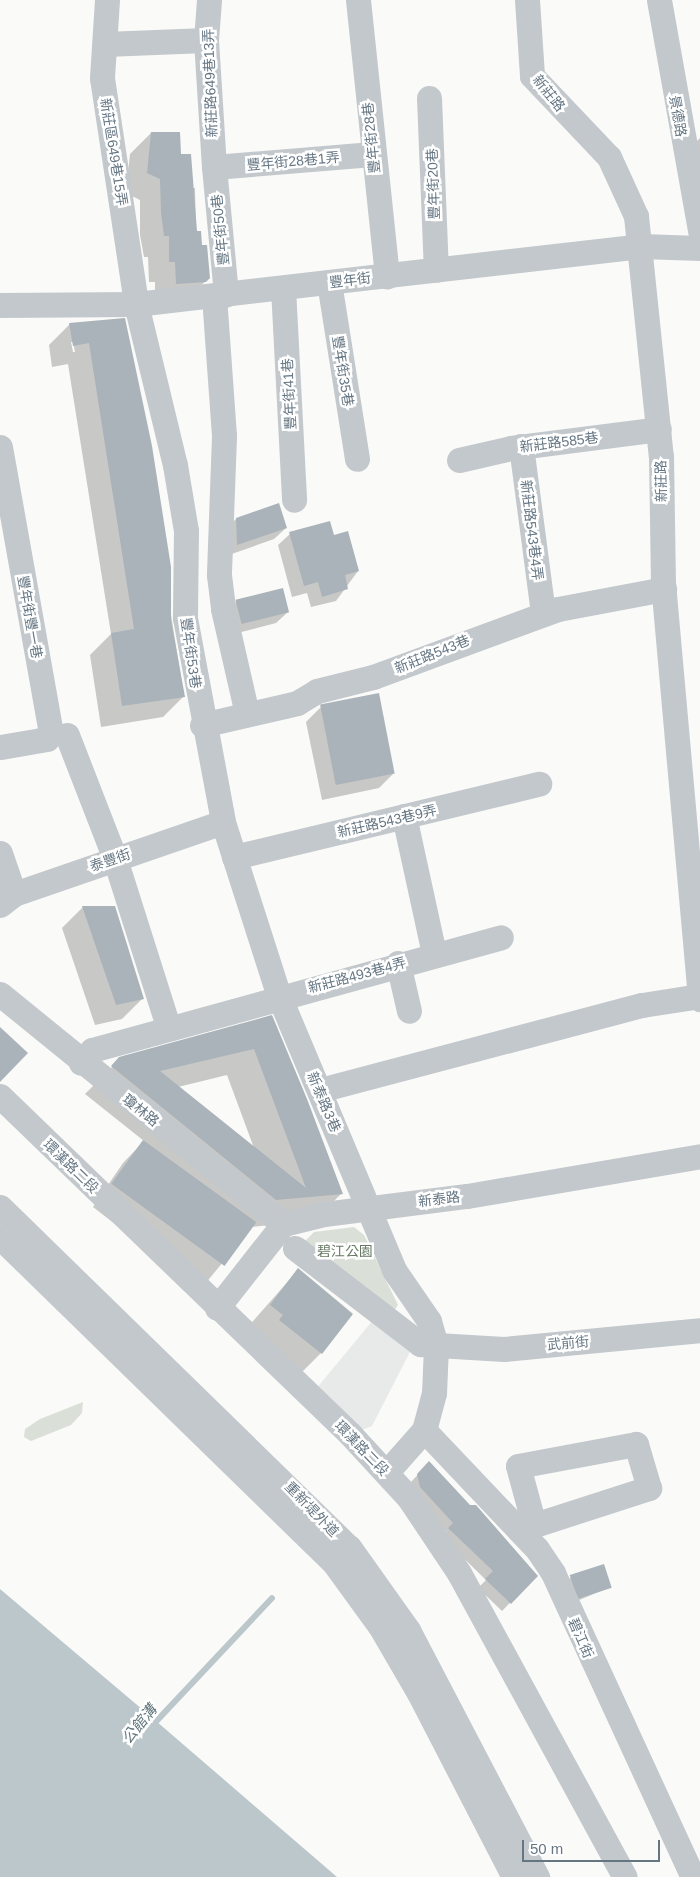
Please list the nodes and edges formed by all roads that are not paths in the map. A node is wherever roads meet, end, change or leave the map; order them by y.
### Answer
1 (107, 0) edge
2 (208, 0) edge
3 (358, 0) edge
4 (527, 0) edge
5 (659, 0) edge
6 (206, 40) junction
7 (105, 44) junction
8 (430, 98) dead end
9 (689, 117) edge
10 (372, 154) junction
11 (214, 167) junction
12 (700, 231) edge
13 (641, 246) junction
14 (700, 248) edge
15 (436, 270) junction
16 (387, 276) junction
17 (330, 282) junction
18 (283, 288) junction
19 (220, 295) junction
20 (136, 304) junction
21 (0, 305) edge
22 (659, 429) junction
23 (522, 446) junction
24 (0, 447) edge
25 (358, 459) dead end
26 (460, 460) dead end
27 (294, 500) dead end
28 (664, 589) junction
29 (543, 613) junction
30 (248, 714) junction
31 (202, 725) junction
32 (66, 735) dead end
33 (0, 747) edge
34 (539, 784) dead end
35 (404, 816) junction
36 (223, 822) junction
37 (0, 853) edge
38 (234, 857) junction
39 (115, 858) junction
40 (7, 899) edge
41 (501, 937) dead end
42 (434, 954) junction
43 (398, 963) junction
44 (0, 994) edge
45 (279, 996) junction
46 (700, 998) edge
47 (409, 1011) dead end
48 (169, 1029) junction
49 (81, 1063) junction
50 (320, 1090) junction
51 (0, 1096) edge
52 (700, 1156) edge
53 (0, 1207) edge
54 (368, 1208) junction
55 (283, 1224) junction
56 (0, 1237) edge
57 (295, 1248) dead end
58 (216, 1308) junction
59 (700, 1330) edge
60 (436, 1346) junction
61 (424, 1430) junction
62 (386, 1473) junction
63 (527, 1527) junction
64 (514, 1877) edge
65 (536, 1877) edge
66 (625, 1877) edge
67 (693, 1877) edge

1 - 7 street, 新莊區649巷15弄
2 - 6 street, 新莊路649巷13弄
3 - 10 street, 豐年街28巷
4 - 13 street, 新莊路
5 - 9 street, 景德路
6 - 7 street
6 - 11 street, 新莊路649巷13弄
7 - 20 street, 新莊區649巷15弄
8 - 15 street, 豐年街20巷
9 - 12 street, 景德路
10 - 11 street, 豐年街28巷1弄
10 - 16 street, 豐年街28巷
11 - 19 street, 豐年街50巷
13 - 14 street, 豐年街
13 - 15 street, 豐年街
13 - 22 street, 新莊路
15 - 16 street, 豐年街
16 - 17 street, 豐年街
17 - 18 street, 豐年街
17 - 25 street, 豐年街35巷
18 - 19 street, 豐年街
18 - 27 street, 豐年街41巷
19 - 20 street, 豐年街
19 - 30 street
20 - 21 street, 豐年街
20 - 31 street, 豐年街53巷
22 - 23 street, 新莊路585巷
22 - 28 street, 新莊路
23 - 26 street, 新莊路585巷
23 - 29 street, 新莊路543巷4弄
24 - 33 street, 豐年街豐一巷
28 - 29 street, 新莊路543巷
28 - 46 street, 新莊路
29 - 30 street, 新莊路543巷
30 - 31 street, 新莊路543巷
31 - 36 street, 豐年街53巷
32 - 39 street
34 - 35 street, 新莊路543巷9弄
35 - 38 street, 新莊路543巷9弄
35 - 42 street
36 - 38 street, 豐年街53巷
36 - 39 street, 泰豐街
37 - 40 street
38 - 45 street, 豐年街53巷
39 - 40 street, 泰豐街
39 - 48 street
41 - 42 street, 新莊路493巷4弄
42 - 43 street, 新莊路493巷4弄
43 - 45 street, 新莊路493巷4弄
43 - 47 street
44 - 49 street, 瓊林路
45 - 48 street, 新莊路493巷4弄
45 - 50 street, 新泰路3巷
46 - 50 street
48 - 49 street, 新莊路493巷4弄
49 - 55 street, 瓊林路
50 - 54 street, 新泰路3巷
51 - 58 street, 環漢路二段
52 - 54 street, 新泰路
53 - 65 street, 重新堤外道
54 - 55 street, 新泰路
54 - 60 street, 新泰路3巷
55 - 58 street
56 - 64 street, 重新堤外道
57 - 60 street
58 - 62 street, 環漢路二段
59 - 60 street, 武前街
60 - 61 street, 新泰路3巷
61 - 62 street
61 - 63 street, 碧江街
62 - 66 street, 環漢路二段
63 - 63 street
63 - 67 street, 碧江街

